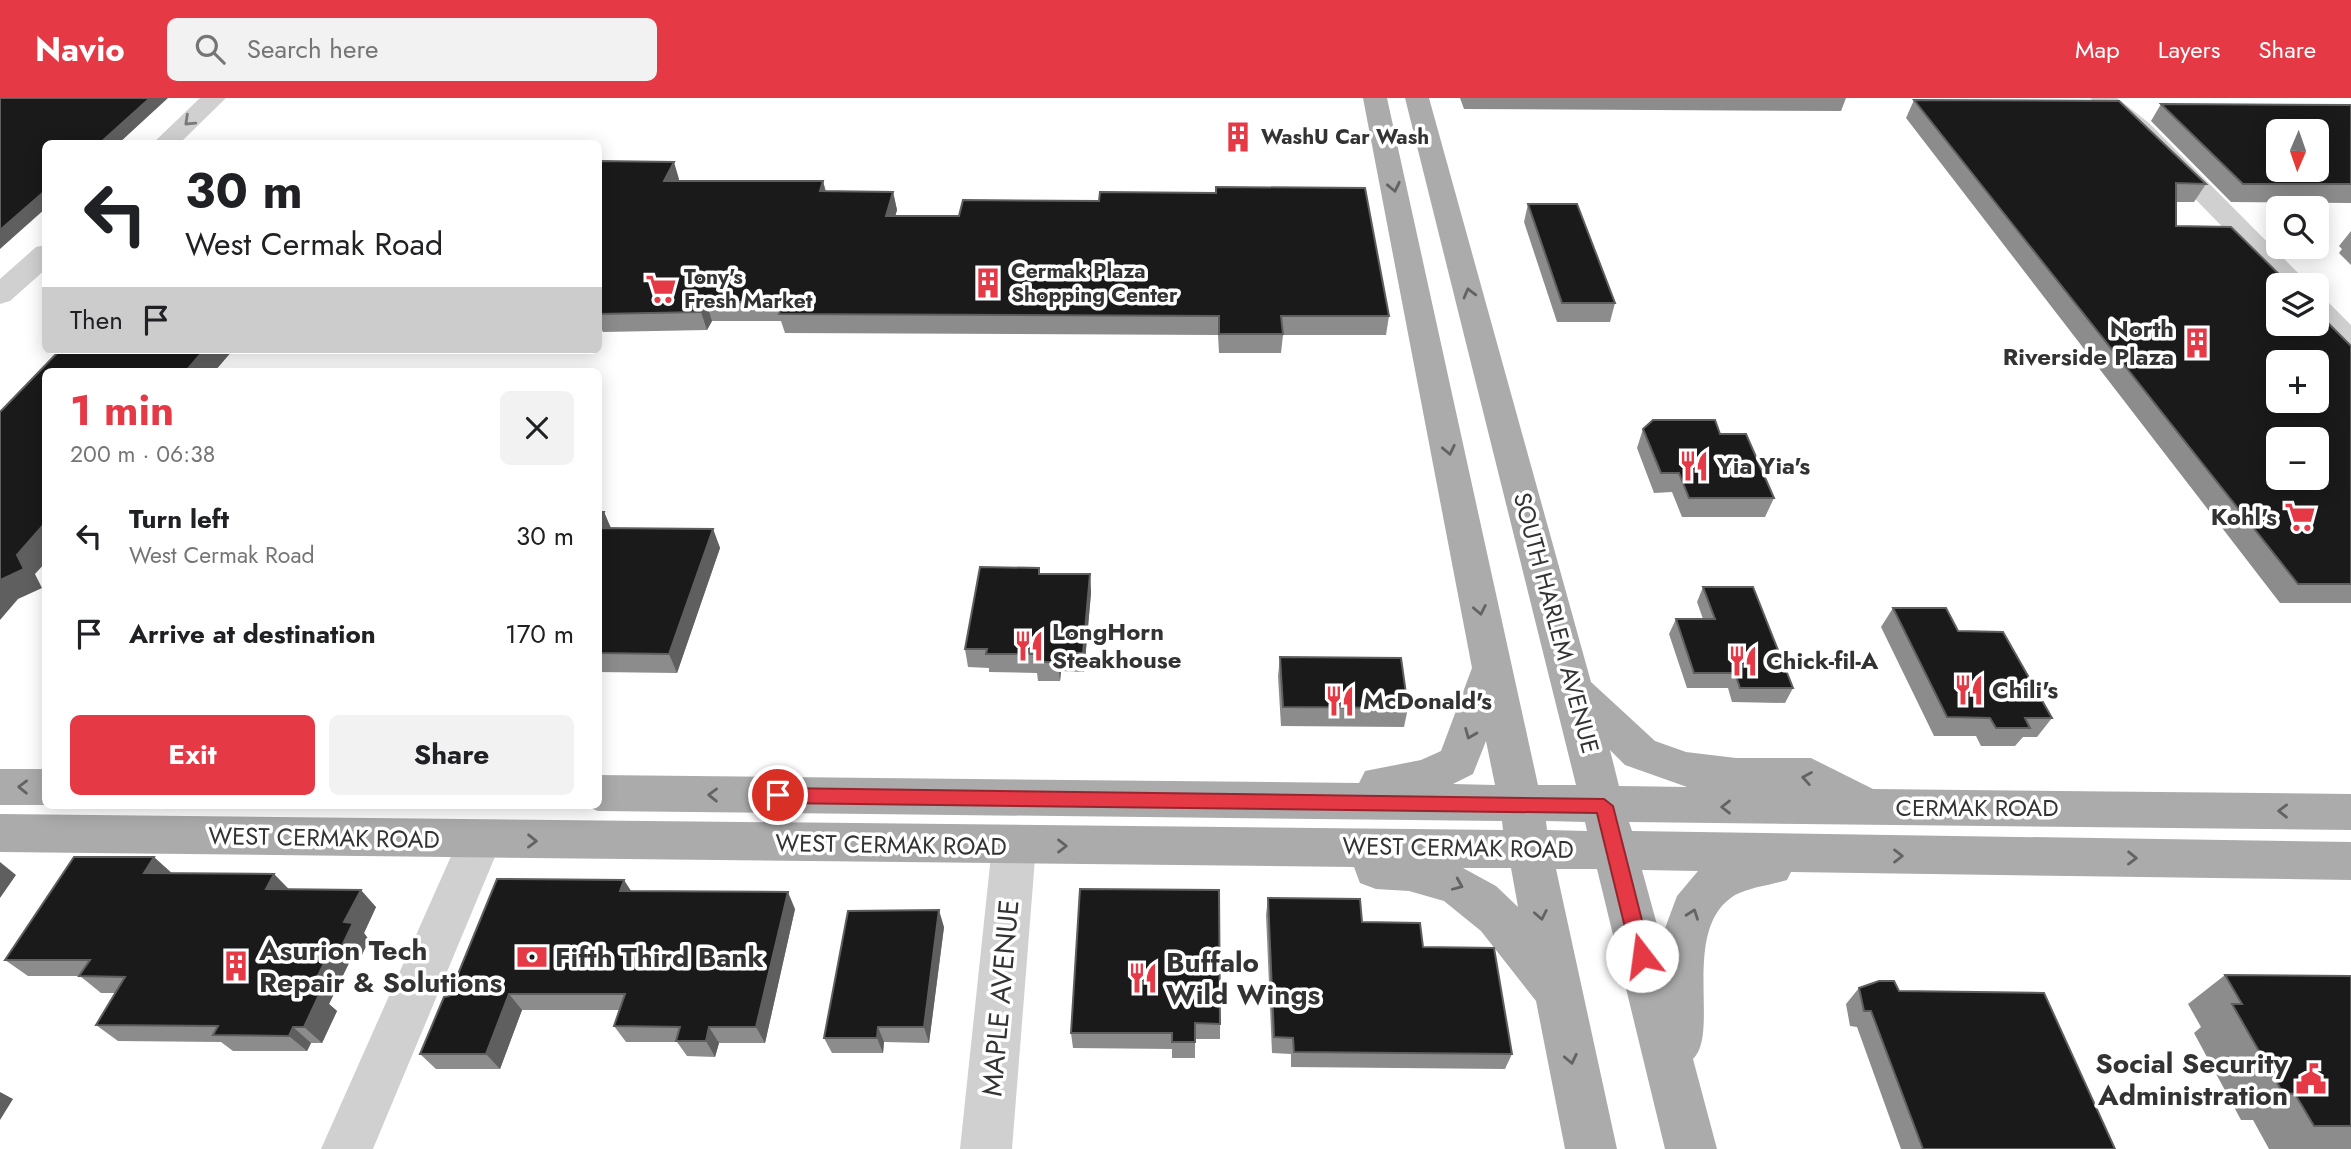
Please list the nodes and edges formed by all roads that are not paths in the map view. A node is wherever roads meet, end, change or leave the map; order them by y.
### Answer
1 (214, 98) edge
2 (1375, 98) edge
3 (1417, 98) edge
4 (2102, 98) edge
5 (168, 140) edge
6 (42, 256) edge
7 (0, 259) edge
8 (2283, 273) edge
9 (0, 295) edge
10 (2329, 320) edge
11 (2351, 342) edge
12 (1491, 670) junction
13 (1573, 690) junction
14 (0, 787) edge
15 (42, 787) edge
16 (602, 793) edge
17 (1293, 802) junction
18 (1518, 803) junction
19 (1604, 806) junction
20 (1868, 807) junction
21 (2351, 812) edge
22 (0, 833) edge
23 (480, 840) junction
24 (1014, 846) junction
25 (1273, 846) junction
26 (1527, 849) junction
27 (1615, 851) junction
28 (1830, 856) junction
29 (2351, 861) edge
30 (1556, 992) junction
31 (1685, 1126) edge
32 (347, 1149) edge
33 (986, 1149) edge
34 (1591, 1149) edge

1 -> 5 street
2 -> 12 main road
13 -> 3 main road, SOUTH HARLEM AVENUE
4 - 8 street
6 - 7 street
6 - 9 street
10 - 11 street
12 -> 17 main road
12 - 18 main road
13 - 19 main road, SOUTH HARLEM AVENUE
20 -> 13 main road
15 -> 14 main road
17 -> 16 main road, WEST CERMAK ROAD
17 - 18 main road, WEST CERMAK ROAD
18 - 19 main road, WEST CERMAK ROAD
18 - 26 main road
20 -> 19 main road, CERMAK ROAD
19 - 27 main road, SOUTH HARLEM AVENUE
21 -> 20 main road, CERMAK ROAD
22 - 23 main road, WEST CERMAK ROAD
23 -> 24 main road, WEST CERMAK ROAD
23 - 32 street
24 -> 25 main road, WEST CERMAK ROAD
24 - 33 street, MAPLE AVENUE
25 - 26 main road, WEST CERMAK ROAD
25 -> 30 main road
26 - 27 main road, WEST CERMAK ROAD
26 -> 30 main road
27 - 28 main road, CERMAK ROAD
27 - 31 main road, SOUTH HARLEM AVENUE
28 -> 29 main road, CERMAK ROAD
31 -> 28 main road
30 -> 34 main road

